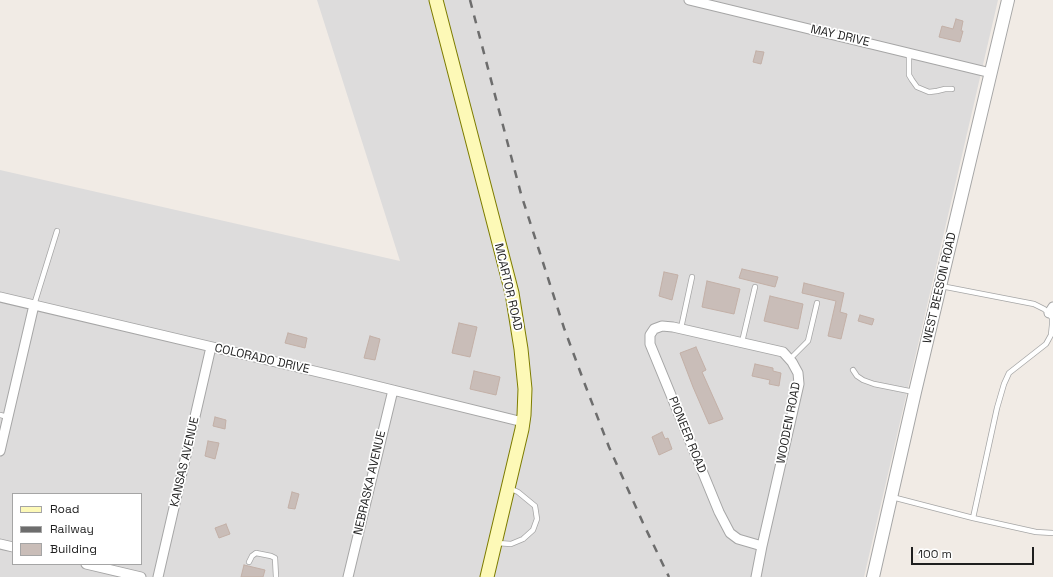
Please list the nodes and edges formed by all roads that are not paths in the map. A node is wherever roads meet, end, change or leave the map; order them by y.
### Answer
1 (436, 0) edge
2 (689, 0) edge
3 (1008, 0) edge
4 (909, 52) junction
5 (991, 73) junction
6 (952, 88) dead end
7 (57, 231) dead end
8 (692, 277) dead end
9 (941, 286) junction
10 (755, 287) dead end
11 (0, 297) edge
12 (817, 303) dead end
13 (34, 305) junction
14 (1051, 310) edge
15 (681, 328) junction
16 (742, 342) junction
17 (211, 347) junction
18 (790, 360) junction
19 (853, 370) dead end
20 (393, 390) junction
21 (915, 392) junction
22 (4, 416) edge
23 (523, 422) junction
24 (0, 452) edge
25 (508, 487) junction
26 (892, 498) junction
27 (973, 518) junction
28 (1053, 533) edge
29 (495, 543) junction
30 (0, 544) edge
31 (762, 546) junction
32 (12, 547) edge
33 (249, 562) dead end
34 (90, 565) edge
35 (141, 577) edge
36 (158, 577) edge
37 (276, 577) edge
38 (348, 577) edge
39 (487, 577) edge
40 (756, 577) edge
41 (873, 577) edge

1 - 23 main road, MCARTOR ROAD
2 - 4 street, MAY DRIVE
3 - 5 street, WEST BEESON ROAD
4 - 5 street, MAY DRIVE
4 - 6 lane
5 - 9 street, WEST BEESON ROAD
7 - 13 lane
8 - 15 lane
9 - 14 lane
9 - 21 street, WEST BEESON ROAD
10 - 16 lane
11 - 13 street, COLORADO DRIVE
12 - 18 lane
13 - 17 street, COLORADO DRIVE
13 - 22 street
14 - 27 lane
15 - 16 street
15 - 31 street, PIONEER ROAD
16 - 18 street
17 - 20 street, COLORADO DRIVE
17 - 36 street, KANSAS AVENUE
18 - 31 street, WOODEN ROAD
19 - 21 lane
20 - 23 street, COLORADO DRIVE
20 - 38 street, NEBRASKA AVENUE
21 - 26 street, WEST BEESON ROAD
22 - 24 street
23 - 25 main road, MCARTOR ROAD
25 - 29 main road, MCARTOR ROAD
25 - 29 lane
26 - 27 lane
26 - 41 street, WEST BEESON ROAD
27 - 28 lane
29 - 39 main road, MCARTOR ROAD
30 - 32 street
31 - 40 street, WOODEN ROAD
33 - 37 lane
34 - 35 street

